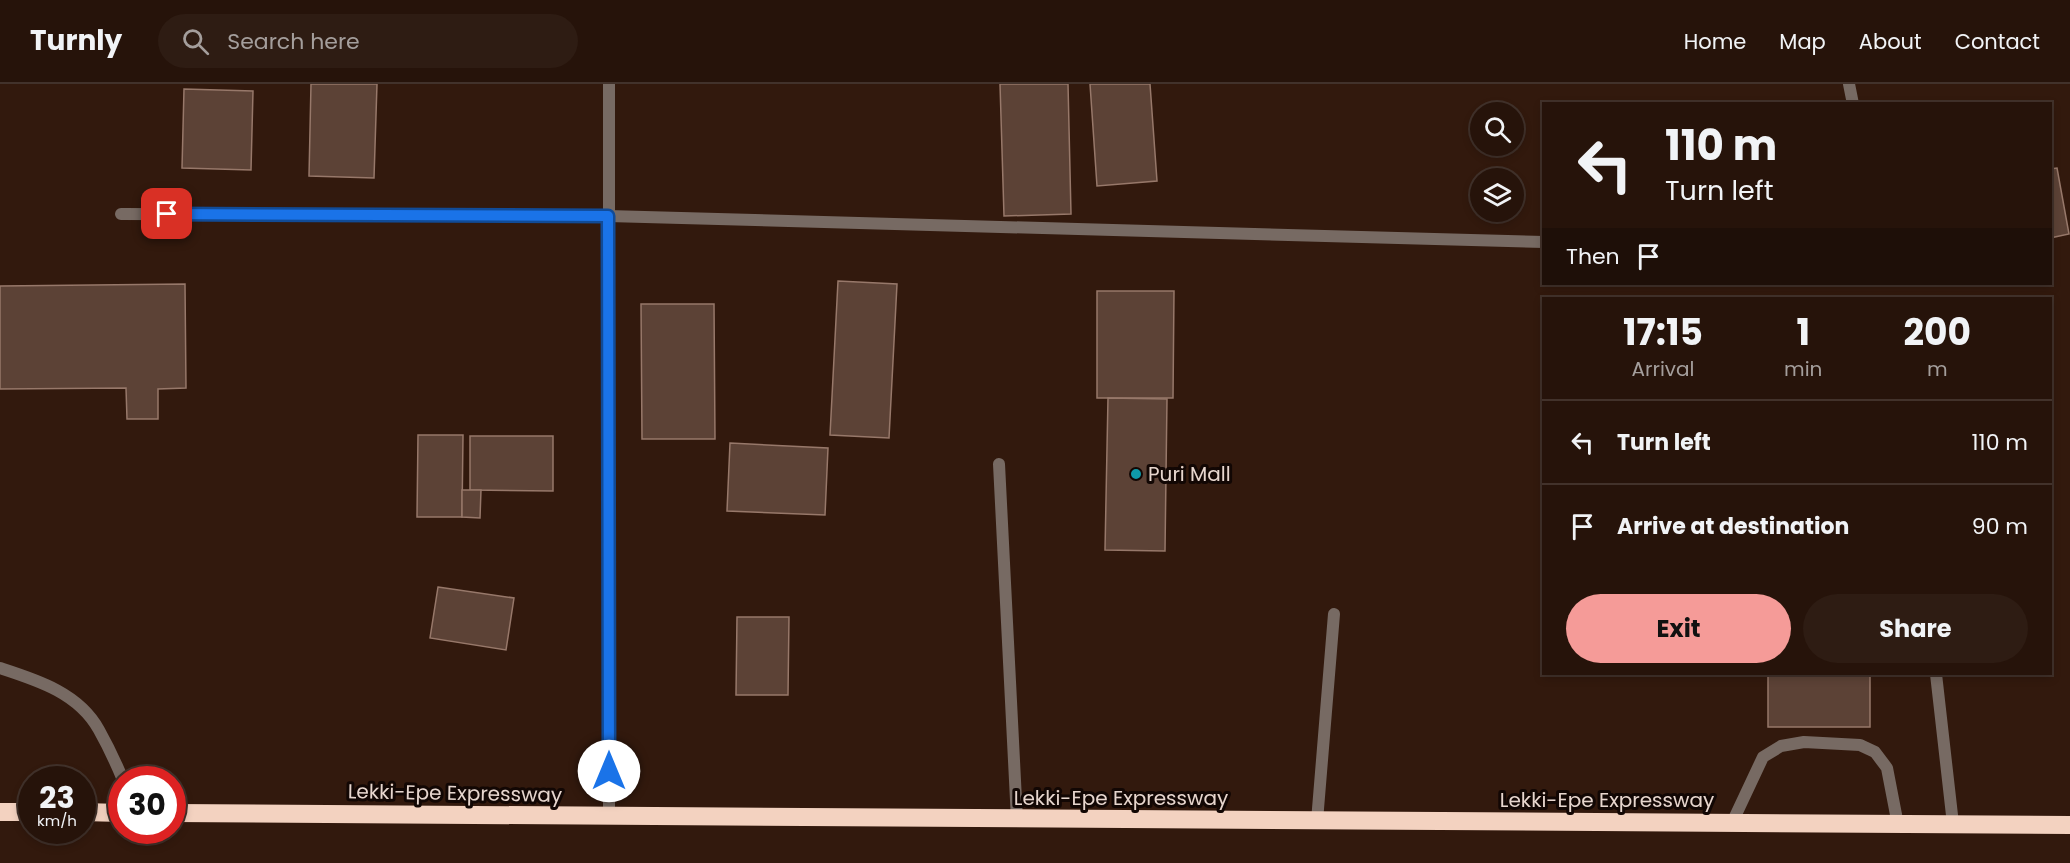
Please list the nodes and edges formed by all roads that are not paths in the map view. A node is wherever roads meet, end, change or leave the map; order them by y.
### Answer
1 (609, 84) edge
2 (1850, 84) edge
3 (1853, 102) edge
4 (121, 214) dead end
5 (608, 216) junction
6 (1542, 242) edge
7 (999, 464) dead end
8 (1334, 614) dead end
9 (0, 668) edge
10 (1936, 675) edge
11 (116, 766) edge
12 (0, 812) edge
13 (18, 812) edge
14 (186, 813) edge
15 (609, 817) junction
16 (1017, 820) junction
17 (1317, 821) junction
18 (1732, 823) junction
19 (1953, 824) junction
20 (1898, 825) junction
21 (2070, 825) edge

1 - 5 street
2 - 3 street
4 - 5 street
5 - 6 street
5 - 15 street
7 - 16 street
8 - 17 street
9 - 11 street
10 - 19 street
12 - 13 highway
14 - 15 highway, Lekki-Epe Expressway
15 - 16 highway, Lekki-Epe Expressway
16 - 17 highway, Lekki-Epe Expressway
17 - 18 highway, Lekki-Epe Expressway
18 - 20 highway, Lekki-Epe Expressway
18 - 20 street
19 - 20 highway, Lekki-Epe Expressway
19 - 21 highway, Lekki-Epe Expressway

